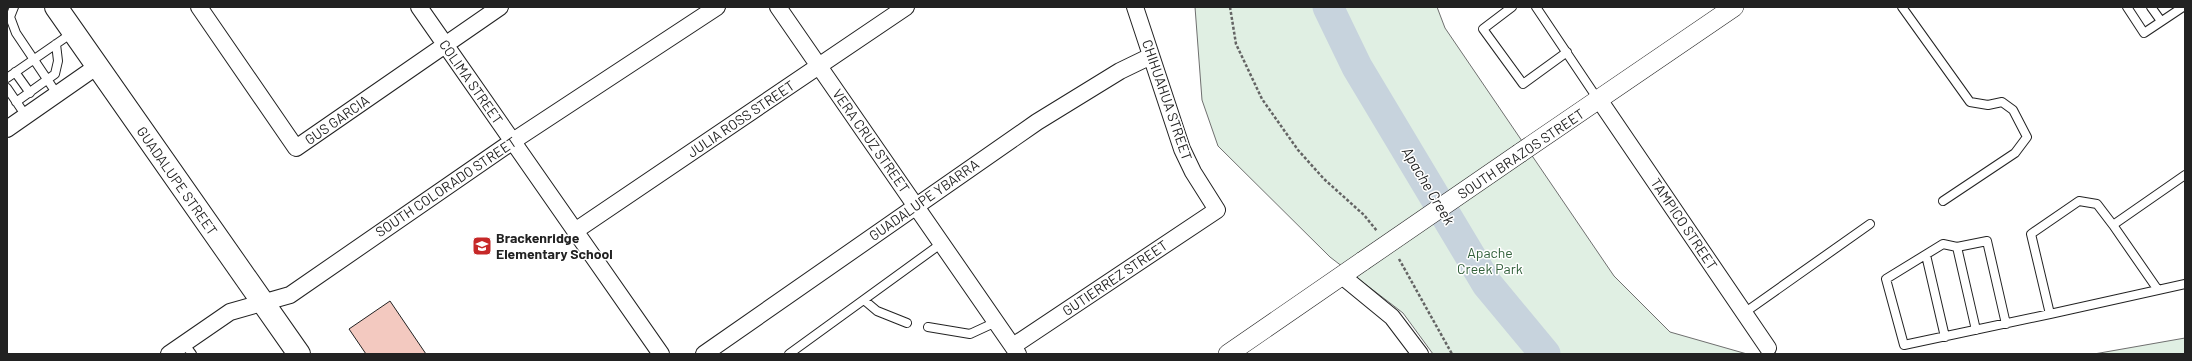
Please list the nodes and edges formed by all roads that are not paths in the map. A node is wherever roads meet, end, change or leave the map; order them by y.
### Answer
1 (14, 7) edge
2 (56, 7) edge
3 (199, 7) edge
4 (419, 7) edge
5 (500, 7) edge
6 (717, 7) edge
7 (778, 7) edge
8 (906, 7) edge
9 (1135, 7) edge
10 (1512, 7) edge
11 (1536, 7) edge
12 (1734, 7) edge
13 (1902, 7) edge
14 (2127, 7) edge
15 (2151, 7) edge
16 (2180, 8) edge
17 (2161, 21) junction
18 (64, 38) junction
19 (445, 45) junction
20 (1567, 52) junction
21 (1151, 56) junction
22 (33, 60) junction
23 (819, 66) junction
24 (96, 67) junction
25 (15, 72) junction
26 (7, 78) edge
27 (47, 81) junction
28 (7, 88) edge
29 (30, 93) junction
30 (56, 94) junction
31 (1600, 101) junction
32 (16, 102) junction
33 (26, 116) junction
34 (7, 128) edge
35 (513, 141) junction
36 (2185, 175) edge
37 (1943, 201) dead end
38 (916, 206) junction
39 (1217, 210) joint
40 (1870, 224) dead end
41 (2113, 225) junction
42 (575, 231) junction
43 (942, 243) junction
44 (1957, 247) junction
45 (1926, 255) junction
46 (1342, 276) junction
47 (2185, 284) edge
48 (2158, 290) junction
49 (864, 300) junction
50 (263, 303) junction
51 (1744, 313) junction
52 (2050, 314) junction
53 (996, 322) junction
54 (907, 323) dead end
55 (2006, 324) junction
56 (928, 327) dead end
57 (1976, 330) junction
58 (1945, 337) junction
59 (1768, 348) dead end
60 (188, 349) edge
61 (1016, 350) edge
62 (169, 354) edge
63 (299, 354) edge
64 (661, 354) edge
65 (704, 354) edge
66 (789, 354) edge
67 (1228, 354) edge
68 (1420, 354) edge

1 - 22 lane
2 - 18 main road, GUADALUPE STREET
3 - 19 street, GUS GARCIA
4 - 19 street, COLIMA STREET
5 - 19 street, GUS GARCIA
6 - 35 street, SOUTH COLORADO STREET
7 - 23 street, VERA CRUZ STREET
8 - 23 street, JULIA ROSS STREET
9 - 21 street, CHIHUAHUA STREET
10 - 20 lane
11 - 20 lane
12 - 31 street, SOUTH BRAZOS STREET
13 - 37 lane
14 - 17 lane
15 - 17 lane
16 - 17 lane
18 - 22 lane
18 - 24 main road, GUADALUPE STREET
18 - 27 lane
19 - 35 street, COLIMA STREET
20 - 31 lane
21 - 38 street, GUADALUPE YBARRA
21 - 39 street, CHIHUAHUA STREET
22 - 25 lane
22 - 27 lane
23 - 38 street, VERA CRUZ STREET
23 - 42 street, JULIA ROSS STREET
24 - 30 street
24 - 50 main road, GUADALUPE STREET
25 - 26 lane
25 - 29 lane
27 - 29 lane
27 - 30 lane
28 - 32 lane
29 - 32 lane
30 - 33 street
31 - 46 street, SOUTH BRAZOS STREET, bridge
31 - 51 street, TAMPICO STREET
32 - 33 lane
33 - 34 street
35 - 42 street, COLIMA STREET
35 - 50 street, SOUTH COLORADO STREET
36 - 41 lane
38 - 43 street, VERA CRUZ STREET
38 - 65 street, GUADALUPE YBARRA
39 - 61 street, GUTIERREZ STREET
40 - 51 lane
41 - 48 lane
41 - 52 lane
42 - 64 street, COLIMA STREET
43 - 49 lane
43 - 53 street, VERA CRUZ STREET
44 - 45 lane
44 - 55 lane
44 - 57 lane
45 - 58 lane
45 - 58 lane
46 - 67 street, SOUTH BRAZOS STREET
46 - 68 street
47 - 48 lane
48 - 52 lane
49 - 54 lane
49 - 66 lane
50 - 60 street, SOUTH COLORADO STREET
50 - 63 main road, GUADALUPE STREET
51 - 59 street, TAMPICO STREET
52 - 55 lane
53 - 56 lane
53 - 61 street, VERA CRUZ STREET
55 - 57 lane
57 - 58 lane
60 - 62 street, SOUTH COLORADO STREET

